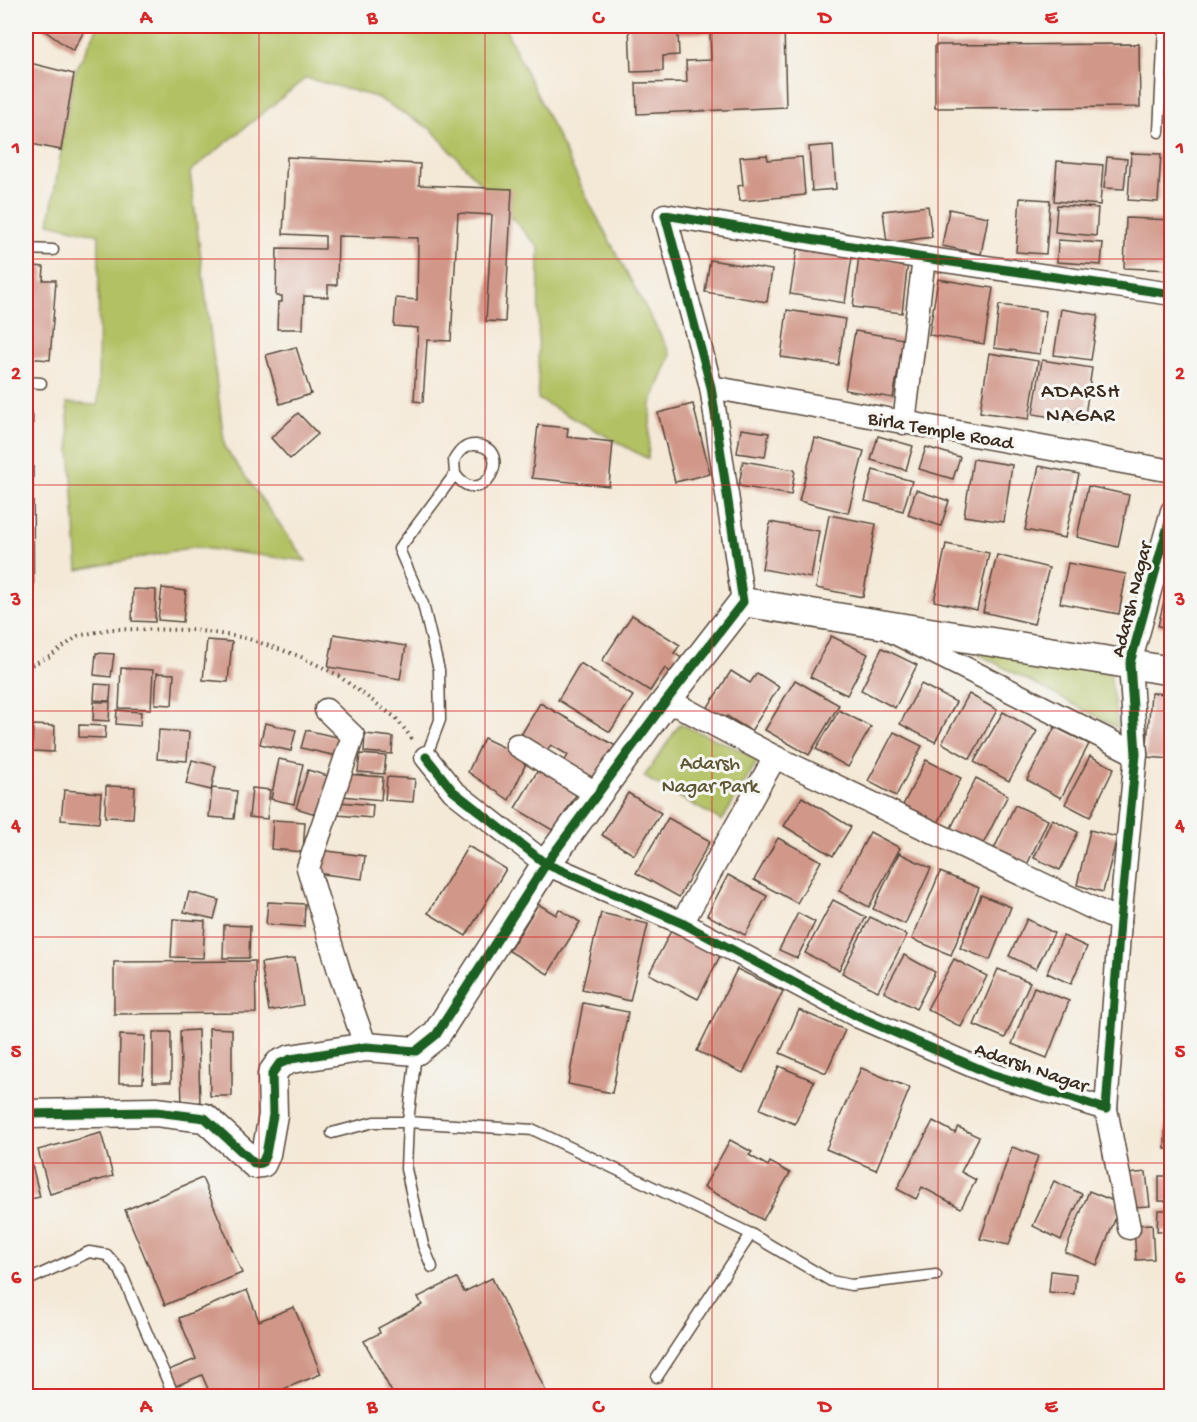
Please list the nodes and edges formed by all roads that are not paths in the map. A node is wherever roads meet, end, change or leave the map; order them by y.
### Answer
1 (1164, 26) edge
2 (1159, 132) dead end
3 (26, 249) edge
4 (53, 250) dead end
5 (924, 258) junction
6 (1172, 294) edge
7 (26, 382) edge
8 (41, 383) dead end
9 (711, 387) junction
10 (26, 414) edge
11 (904, 423) junction
12 (1172, 471) edge
13 (455, 474) dead end
14 (1172, 511) edge
15 (743, 603) junction
16 (26, 620) edge
17 (879, 625) junction
18 (1130, 663) junction
19 (1172, 671) edge
20 (663, 705) junction
21 (326, 710) dead end
22 (517, 745) dead end
23 (1136, 754) junction
24 (775, 757) junction
25 (426, 758) joint
26 (597, 794) junction
27 (546, 864) junction
28 (1120, 921) junction
29 (682, 922) junction
30 (366, 1047) junction
31 (416, 1051) junction
32 (1106, 1109) junction
33 (26, 1114) edge
34 (408, 1122) junction
35 (332, 1133) dead end
36 (1129, 1228) dead end
37 (751, 1234) junction
38 (432, 1268) dead end
39 (936, 1275) dead end
40 (26, 1281) edge
41 (657, 1377) dead end
42 (174, 1396) edge

1 - 2 lane
3 - 4 lane
5 - 6 street
5 - 9 street
5 - 11 street
7 - 8 lane
9 - 11 street, Birla Temple Road
9 - 15 street
10 - 16 lane
11 - 12 street, Birla Temple Road
13 - 25 lane
14 - 18 street, Adarsh Nagar
15 - 17 street
15 - 20 street
17 - 18 street
17 - 23 street
18 - 19 street
18 - 23 street, Adarsh Nagar
20 - 24 street
20 - 26 street
21 - 30 street
22 - 26 street
23 - 28 street, Adarsh Nagar
24 - 28 street
24 - 29 street
25 - 27 street, Adarsh Nagar
26 - 27 street
27 - 29 street, Adarsh Nagar
27 - 31 street
28 - 32 street, Adarsh Nagar
29 - 32 street, Adarsh Nagar
30 - 31 street
30 - 33 street
31 - 34 lane
32 - 36 street
34 - 35 lane
34 - 37 lane
34 - 38 lane
37 - 39 lane
37 - 41 lane
40 - 42 lane

